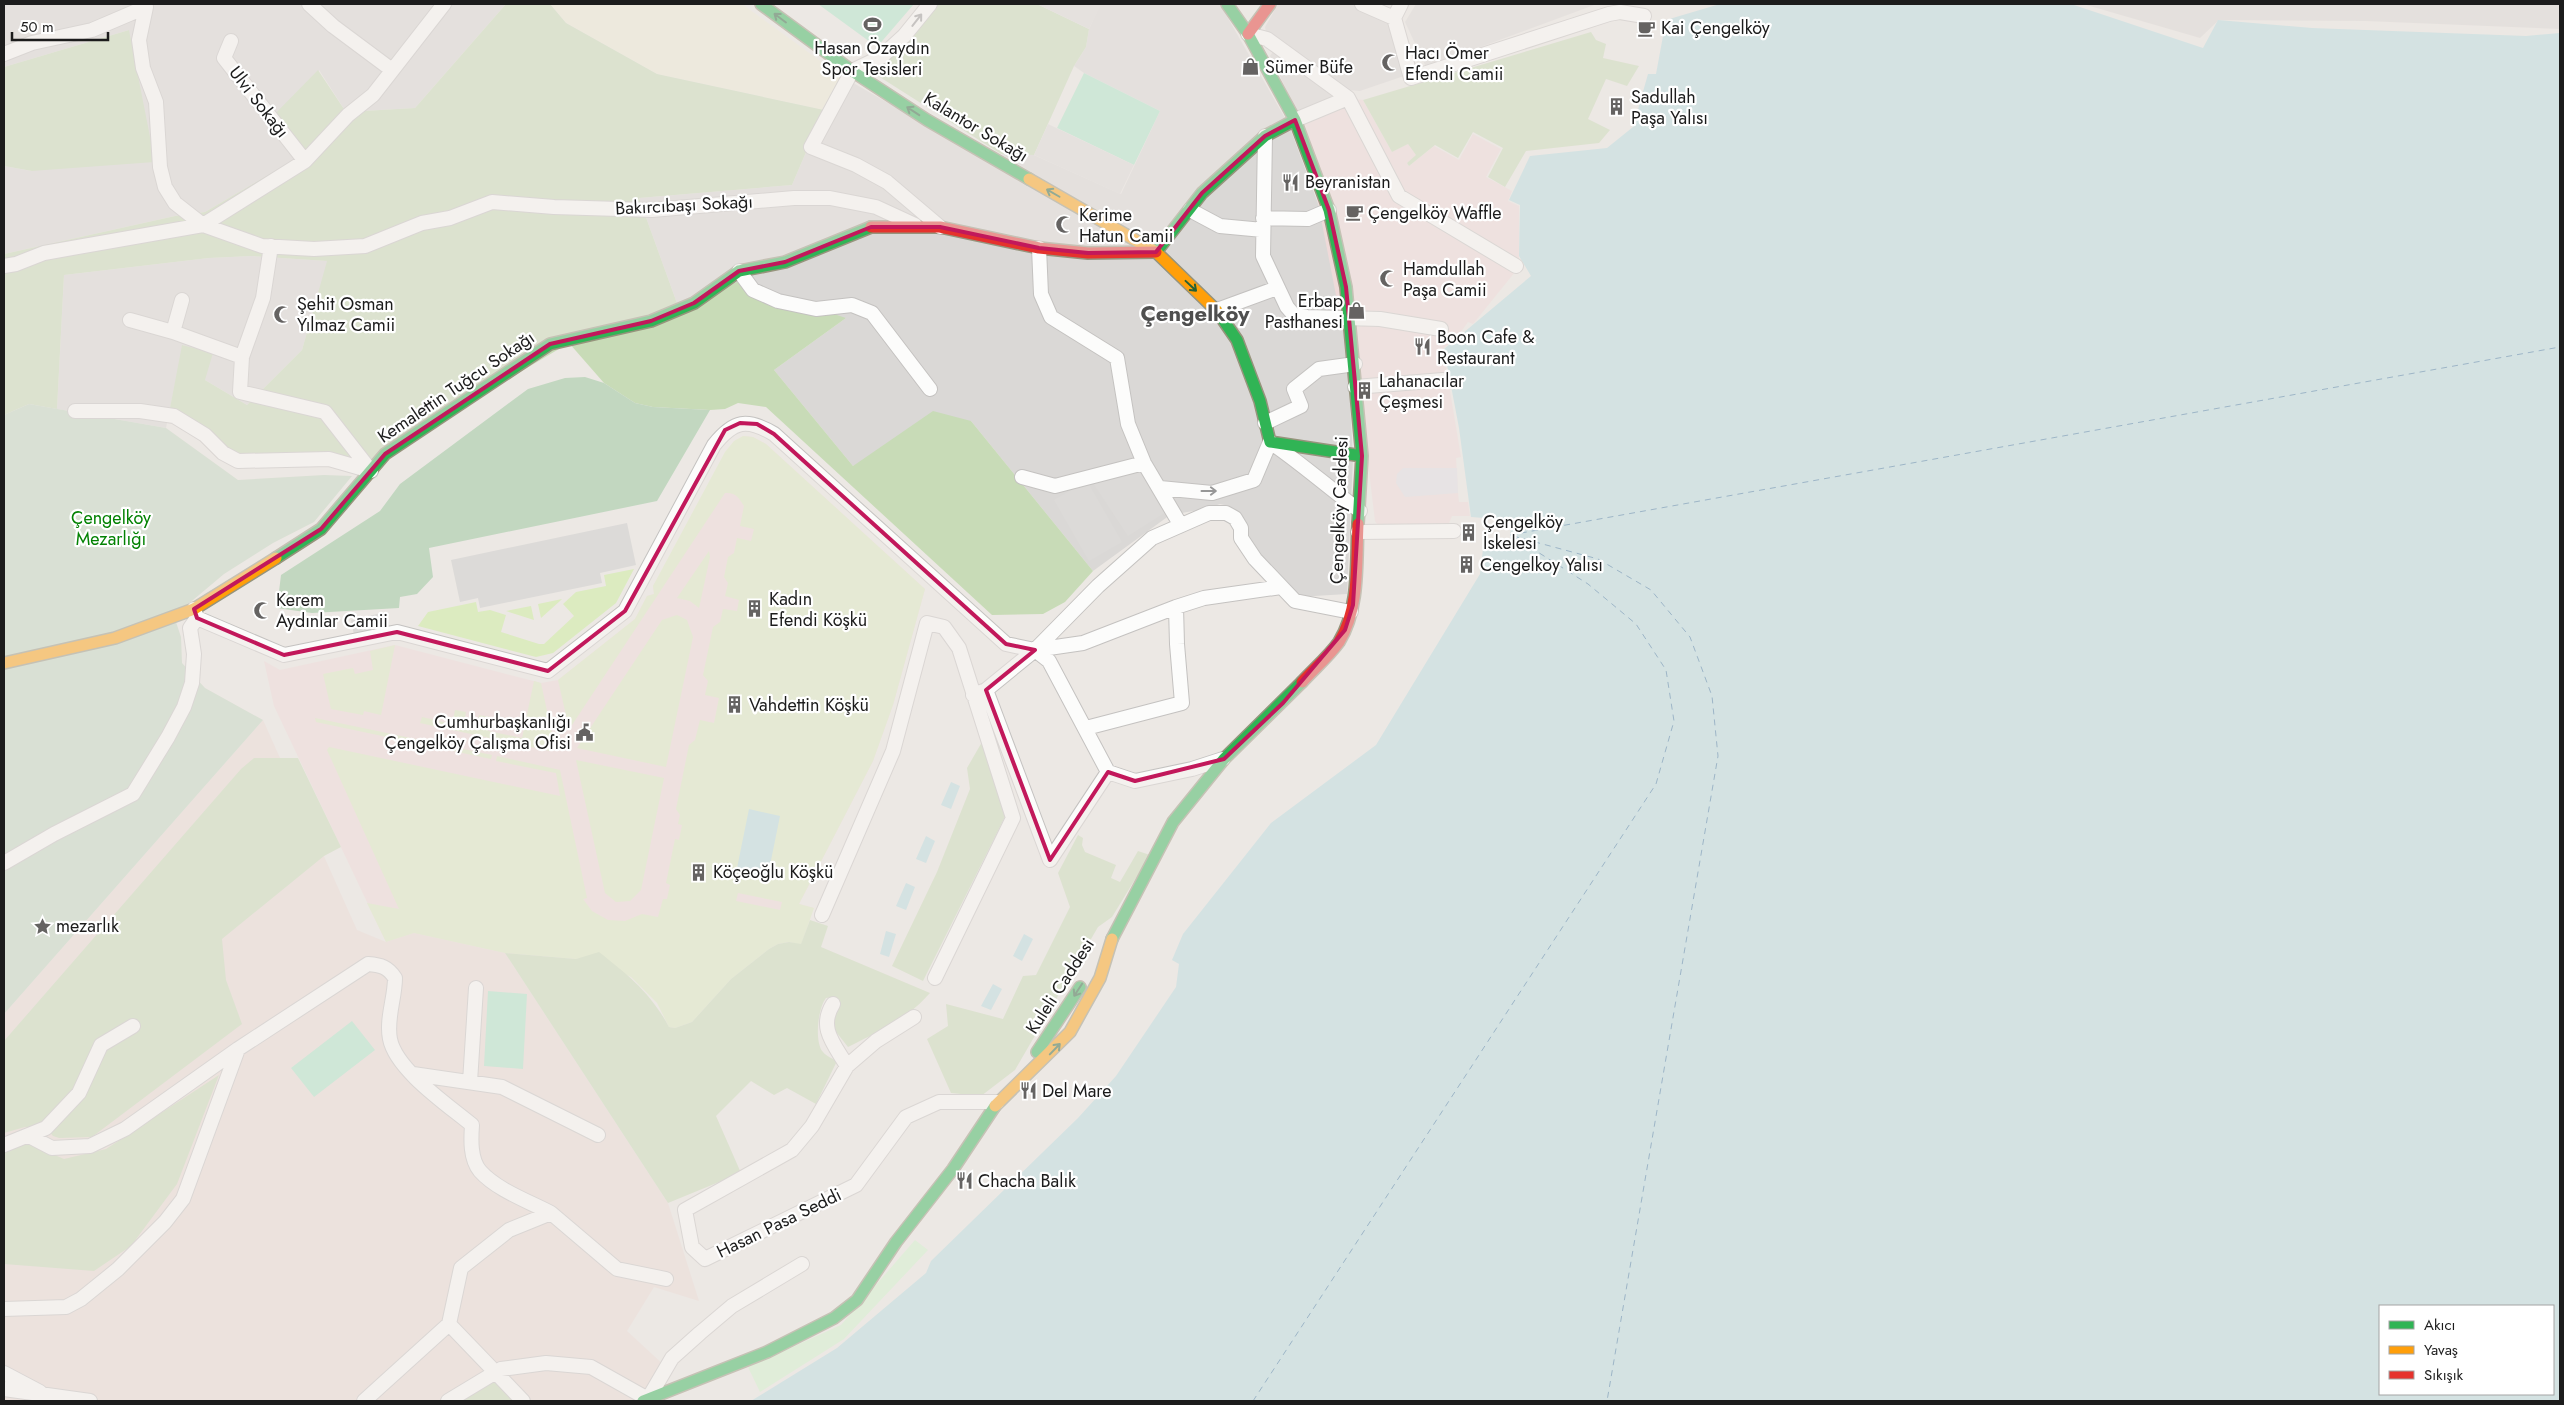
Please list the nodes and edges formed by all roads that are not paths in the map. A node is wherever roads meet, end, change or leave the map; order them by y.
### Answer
1 (309, 4) edge
2 (443, 4) edge
3 (761, 4) edge
4 (930, 4) edge
5 (1228, 4) edge
6 (1270, 4) edge
7 (1362, 4) edge
8 (1401, 4) edge
9 (146, 5) edge
10 (1644, 16) dead end
11 (1394, 18) junction
12 (1248, 34) junction
13 (231, 41) dead end
14 (4, 54) edge
15 (392, 70) junction
16 (852, 71) junction
17 (1348, 98) junction
18 (1295, 120) junction
19 (1265, 136) junction
20 (305, 161) junction
21 (1190, 210) junction
22 (1329, 210) junction
23 (1263, 224) junction
24 (203, 225) junction
25 (917, 226) junction
26 (940, 227) junction
27 (271, 246) junction
28 (1039, 248) junction
29 (1156, 252) junction
30 (4, 266) edge
31 (1516, 266) dead end
32 (739, 271) junction
33 (1277, 288) junction
34 (182, 300) dead end
35 (1217, 310) junction
36 (1349, 318) junction
37 (130, 320) dead end
38 (1442, 329) dead end
39 (173, 332) junction
40 (242, 357) junction
41 (1354, 364) junction
42 (1443, 380) dead end
43 (1355, 388) junction
44 (930, 389) dead end
45 (75, 411) dead end
46 (1265, 423) junction
47 (1270, 442) junction
48 (1362, 456) junction
49 (1144, 463) junction
50 (371, 470) junction
51 (1022, 477) dead end
52 (1160, 488) junction
53 (1360, 511) junction
54 (1180, 524) junction
55 (1454, 531) dead end
56 (1358, 532) junction
57 (1281, 587) junction
58 (1176, 607) junction
59 (1351, 612) junction
60 (196, 614) junction
61 (1035, 650) junction
62 (4, 663) edge
63 (980, 693) junction
64 (1086, 728) junction
65 (1224, 759) junction
66 (1108, 772) junction
67 (4, 863) edge
68 (822, 915) dead end
69 (1115, 934) junction
70 (935, 978) dead end
71 (476, 988) dead end
72 (832, 1004) dead end
73 (914, 1017) dead end
74 (132, 1026) dead end
75 (238, 1050) junction
76 (846, 1066) junction
77 (413, 1074) junction
78 (470, 1082) junction
79 (1002, 1098) junction
80 (598, 1135) dead end
81 (29, 1136) junction
82 (4, 1145) edge
83 (551, 1213) junction
84 (802, 1264) dead end
85 (666, 1279) dead end
86 (4, 1309) edge
87 (449, 1324) junction
88 (495, 1372) junction
89 (4, 1373) edge
90 (4, 1389) edge
91 (47, 1396) junction
92 (646, 1400) edge
93 (90, 1401) edge
94 (364, 1401) edge
95 (448, 1401) edge
96 (523, 1401) edge

1 - 15 street
2 - 15 street
16 -> 3 street, Kalantor Sokağı
16 -> 4 street
5 - 12 street, Çengelköy Caddesi
6 - 12 street
7 - 11 street
8 - 11 street
9 - 14 street
9 - 24 street
10 - 11 street
12 - 17 street
12 - 18 street, Çengelköy Caddesi
13 - 20 street, Ulvi Sokağı
15 - 20 street
16 - 26 street
29 -> 16 street, Kalantor Sokağı
17 - 18 street
17 - 31 street
18 - 19 street
18 - 22 street, Çengelköy Caddesi
19 - 21 street
19 - 23 street
20 - 24 street
21 - 23 street
21 - 29 street
22 - 23 street
22 - 36 street, Çengelköy Caddesi
23 - 33 street
24 - 27 street, Bakırcıbaşı Sokağı
24 - 30 street
25 - 26 street, Kemalettin Tuğcu Sokağı
25 - 27 street, Bakırcıbaşı Sokağı
25 - 32 street, Kemalettin Tuğcu Sokağı
26 - 28 street, Kemalettin Tuğcu Sokağı
27 - 40 street
28 - 29 street, Kemalettin Tuğcu Sokağı
28 - 49 street
29 -> 35 street, Kalantor Sokağı
32 - 44 street
32 - 50 street, Kemalettin Tuğcu Sokağı
33 - 35 street
33 - 36 street
34 - 39 street
35 - 46 street, Kalantor Sokağı
36 - 38 street
36 - 41 street, Çengelköy Caddesi
37 - 39 street
39 - 40 street
40 - 50 street
41 - 43 street, Çengelköy Caddesi
41 - 46 street
42 - 43 street
43 - 48 street, Çengelköy Caddesi
45 - 50 street
46 - 47 street, Kalantor Sokağı
47 - 48 street
52 -> 47 street
47 - 53 street
48 - 53 street, Çengelköy Caddesi
49 - 51 street
49 - 52 street
50 - 60 street, Kemalettin Tuğcu Sokağı
52 - 54 street
53 - 56 street, Çengelköy Caddesi
54 - 57 street
54 - 61 street
55 - 56 street
56 - 59 street, Çengelköy Caddesi
57 - 58 street
57 - 59 street
58 - 61 street
58 - 64 street
59 - 65 street, Çengelköy Caddesi
60 - 61 street
60 - 62 street, Kemalettin Tuğcu Sokağı
60 - 67 street
61 - 63 street
61 - 64 street
63 - 66 street
63 - 68 street
63 - 70 street
64 - 66 street
65 - 66 street
65 - 69 street, Çengelköy Caddesi
69 -> 79 street, Kuleli Caddesi
79 -> 69 street, Kuleli Caddesi
71 - 78 street
72 - 76 street
73 - 76 street, Hasan Pasa Seddi
74 - 81 street
75 - 77 street
75 - 81 street
75 - 86 street
76 - 79 street, Hasan Pasa Seddi
77 - 78 street
77 - 83 street
78 - 80 street
79 - 92 street
81 - 82 street
83 - 85 street
83 - 87 street
84 - 92 street
87 - 88 street
87 - 94 street
88 - 92 street
88 - 95 street
88 - 96 street
89 - 91 street
90 - 91 street
91 - 93 street

